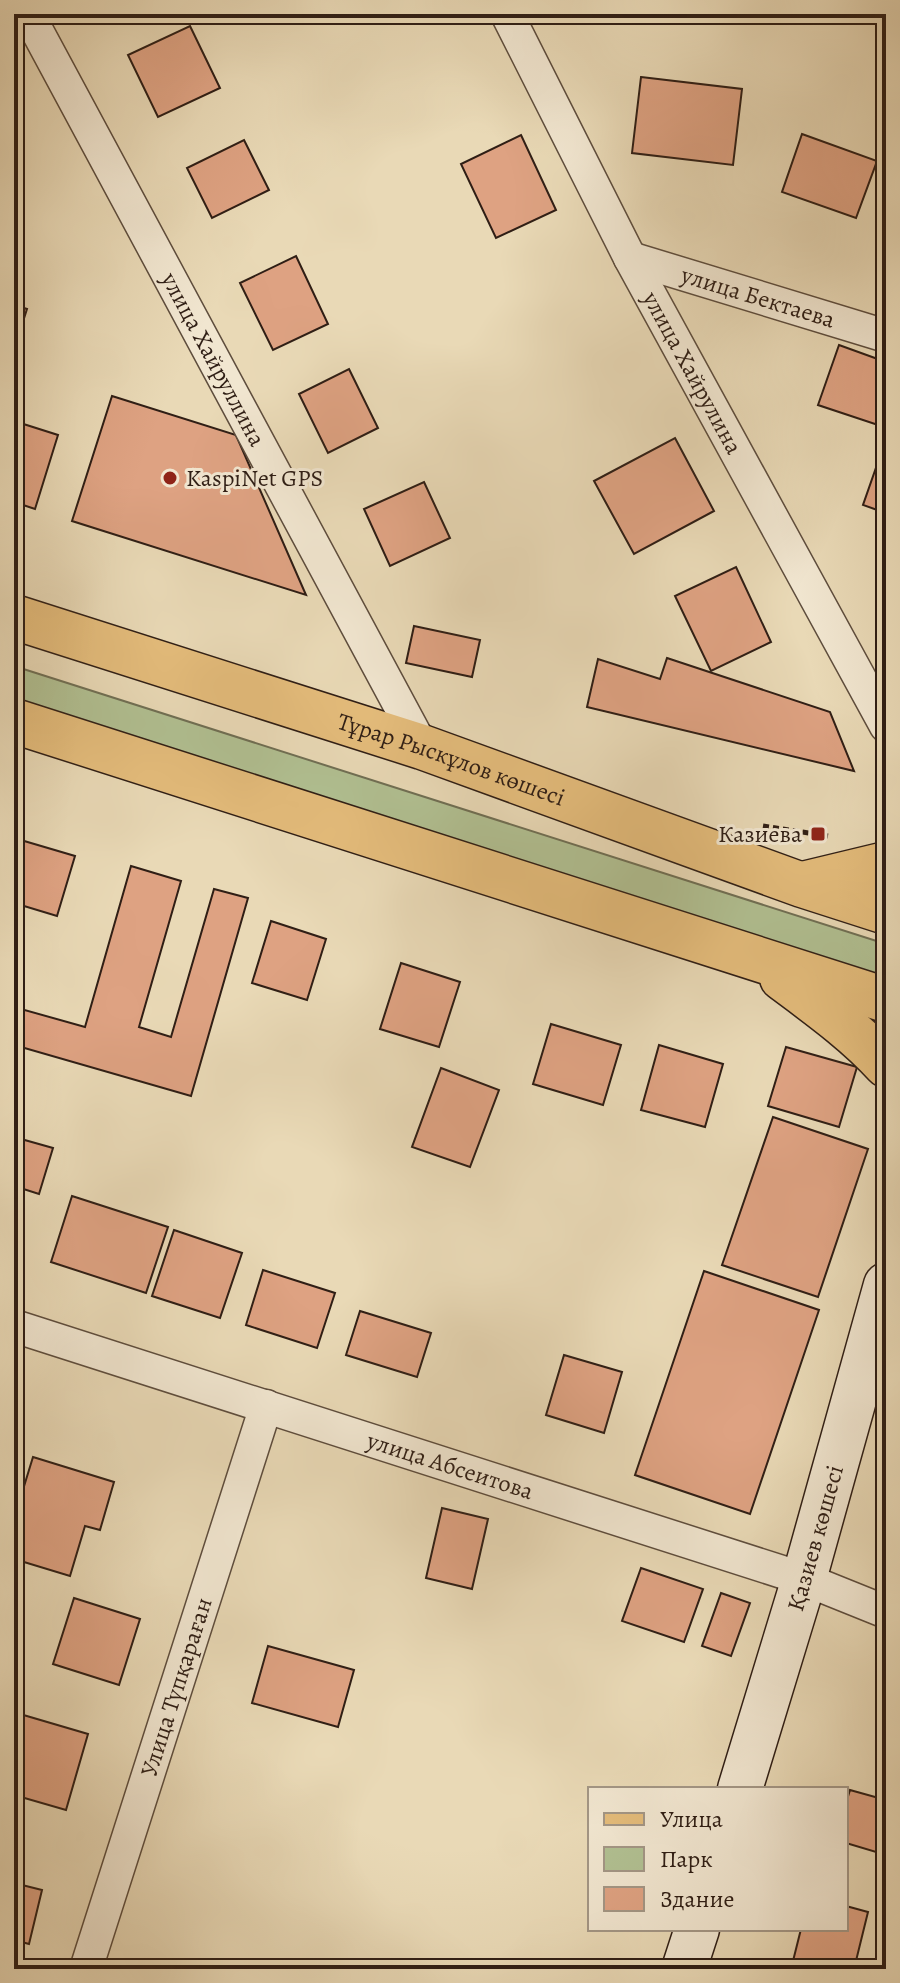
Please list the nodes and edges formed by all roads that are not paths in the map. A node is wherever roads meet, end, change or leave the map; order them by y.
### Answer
1 (507, 14) edge
2 (28, 28) edge
3 (630, 258) junction
4 (886, 336) edge
5 (14, 617) edge
6 (14, 721) edge
7 (886, 726) edge
8 (422, 747) junction
9 (886, 864) edge
10 (802, 885) junction
11 (886, 912) edge
12 (754, 958) junction
13 (886, 1000) edge
14 (886, 1065) edge
15 (886, 1285) edge
16 (14, 1326) edge
17 (266, 1406) junction
18 (804, 1579) junction
19 (886, 1612) edge
20 (741, 1787) edge
21 (696, 1931) edge
22 (86, 1969) edge
23 (684, 1969) edge

1 - 3 street, улица Хайрулина
2 - 8 street, улица Хайруллина
3 - 4 street, улица Бектаева
3 - 7 street, улица Хайрулина
5 - 8 main road, Тұрар Рыскұлов көшесі
6 - 12 main road
8 - 10 main road, Тұрар Рыскұлов көшесі
9 - 10 main road
10 - 11 main road, Тұрар Рыскұлов көшесі
12 - 13 main road
12 - 14 main road
15 - 18 street, Қазиев көшесі
16 - 17 street, улица Абсеитова
17 - 18 street, улица Абсеитова
17 - 22 street, Улица Түпқараған
18 - 19 street, улица Абсеитова
18 - 20 street, Қазиев көшесі
21 - 23 street

